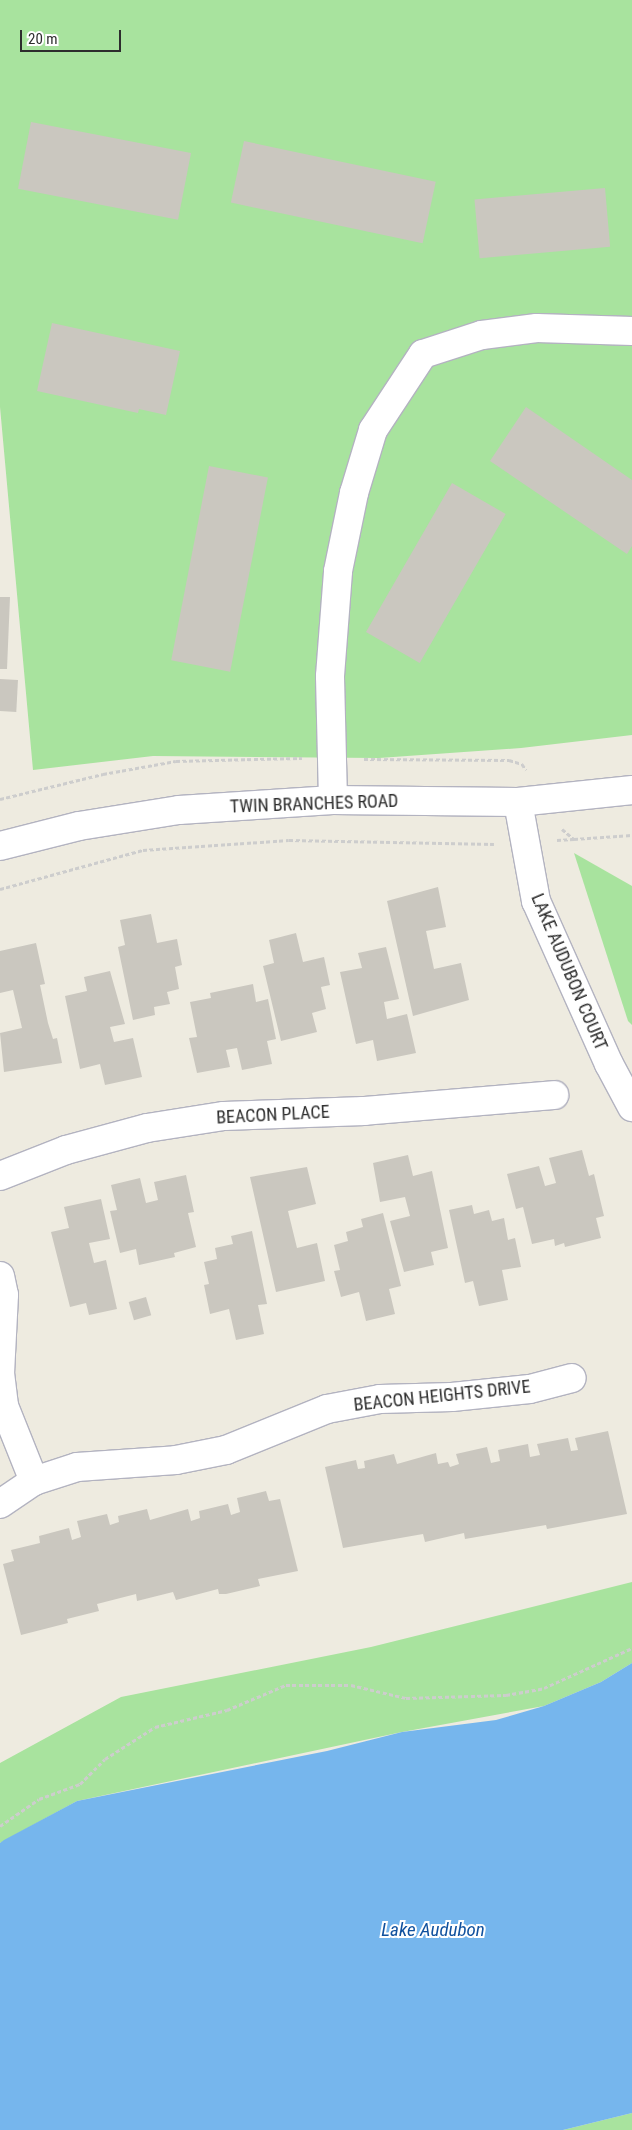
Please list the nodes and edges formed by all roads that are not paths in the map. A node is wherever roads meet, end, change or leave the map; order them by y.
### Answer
1 (632, 331) edge
2 (632, 790) edge
3 (333, 800) junction
4 (518, 802) junction
5 (0, 846) edge
6 (554, 1095) dead end
7 (632, 1107) edge
8 (0, 1176) edge
9 (0, 1276) edge
10 (572, 1378) dead end
11 (34, 1481) junction
12 (0, 1504) edge

1 - 3 street
2 - 4 street, TWIN BRANCHES ROAD
3 - 4 street, TWIN BRANCHES ROAD
3 - 5 street, TWIN BRANCHES ROAD
4 - 7 street, LAKE AUDUBON COURT
6 - 8 street, BEACON PLACE
9 - 11 street
10 - 11 street, BEACON HEIGHTS DRIVE
11 - 12 street, BEACON HEIGHTS DRIVE

